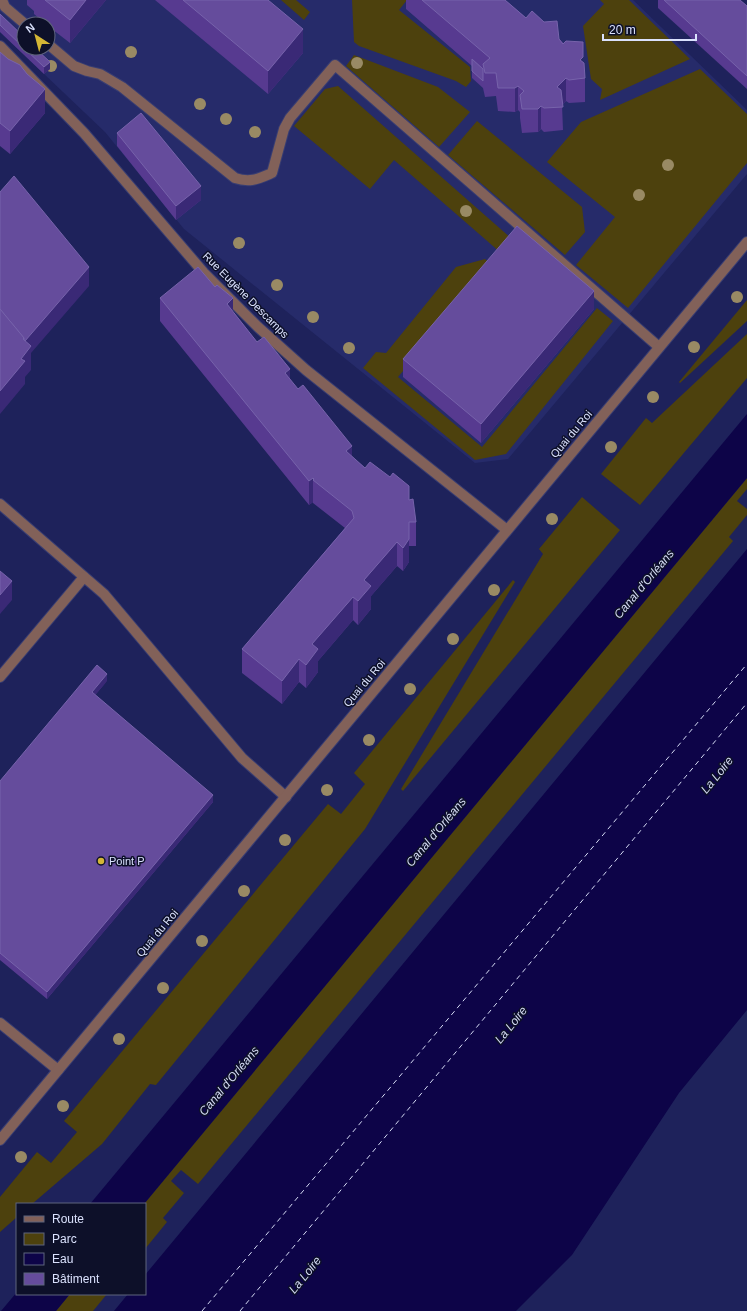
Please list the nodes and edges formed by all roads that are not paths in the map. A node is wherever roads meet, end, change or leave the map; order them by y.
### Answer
1 (2, 0) edge
2 (16, 16) edge
3 (0, 46) edge
4 (56, 51) edge
5 (747, 242) edge
6 (659, 348) junction
7 (0, 504) edge
8 (507, 530) junction
9 (84, 577) junction
10 (0, 677) edge
11 (286, 796) junction
12 (0, 1022) edge
13 (58, 1070) junction
14 (0, 1140) edge

1 - 2 street
3 - 8 street, Rue Eugène Descamps
4 - 6 street
5 - 6 street, Quai du Roi
6 - 8 street, Quai du Roi
7 - 9 street
8 - 11 street, Quai du Roi
9 - 10 street
9 - 11 street
11 - 13 street, Quai du Roi
12 - 13 street
13 - 14 street, Quai du Roi

